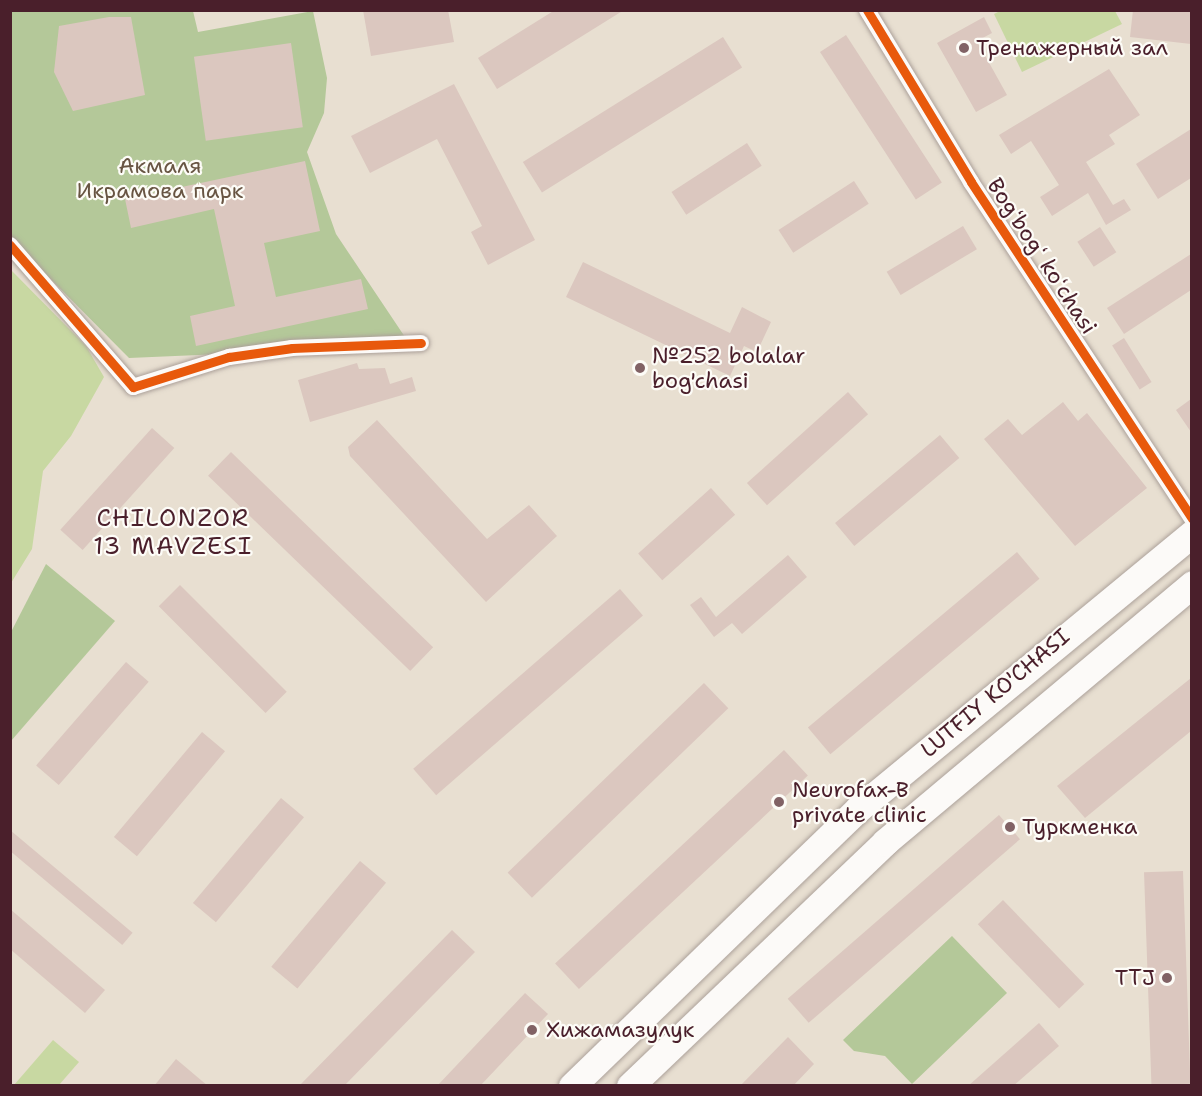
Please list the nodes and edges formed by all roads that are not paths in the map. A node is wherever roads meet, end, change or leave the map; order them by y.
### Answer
1 (867, 10) edge
2 (10, 245) edge
3 (421, 343) dead end
4 (1191, 519) edge
5 (1191, 534) edge
6 (1191, 584) edge
7 (572, 1086) edge
8 (630, 1086) edge

1 - 4 street, Bogʻbogʻ koʻchasi
2 - 3 street
5 - 7 main road, LUTFIY KO'CHASI
6 - 8 main road, LUTFIY KO'CHASI

